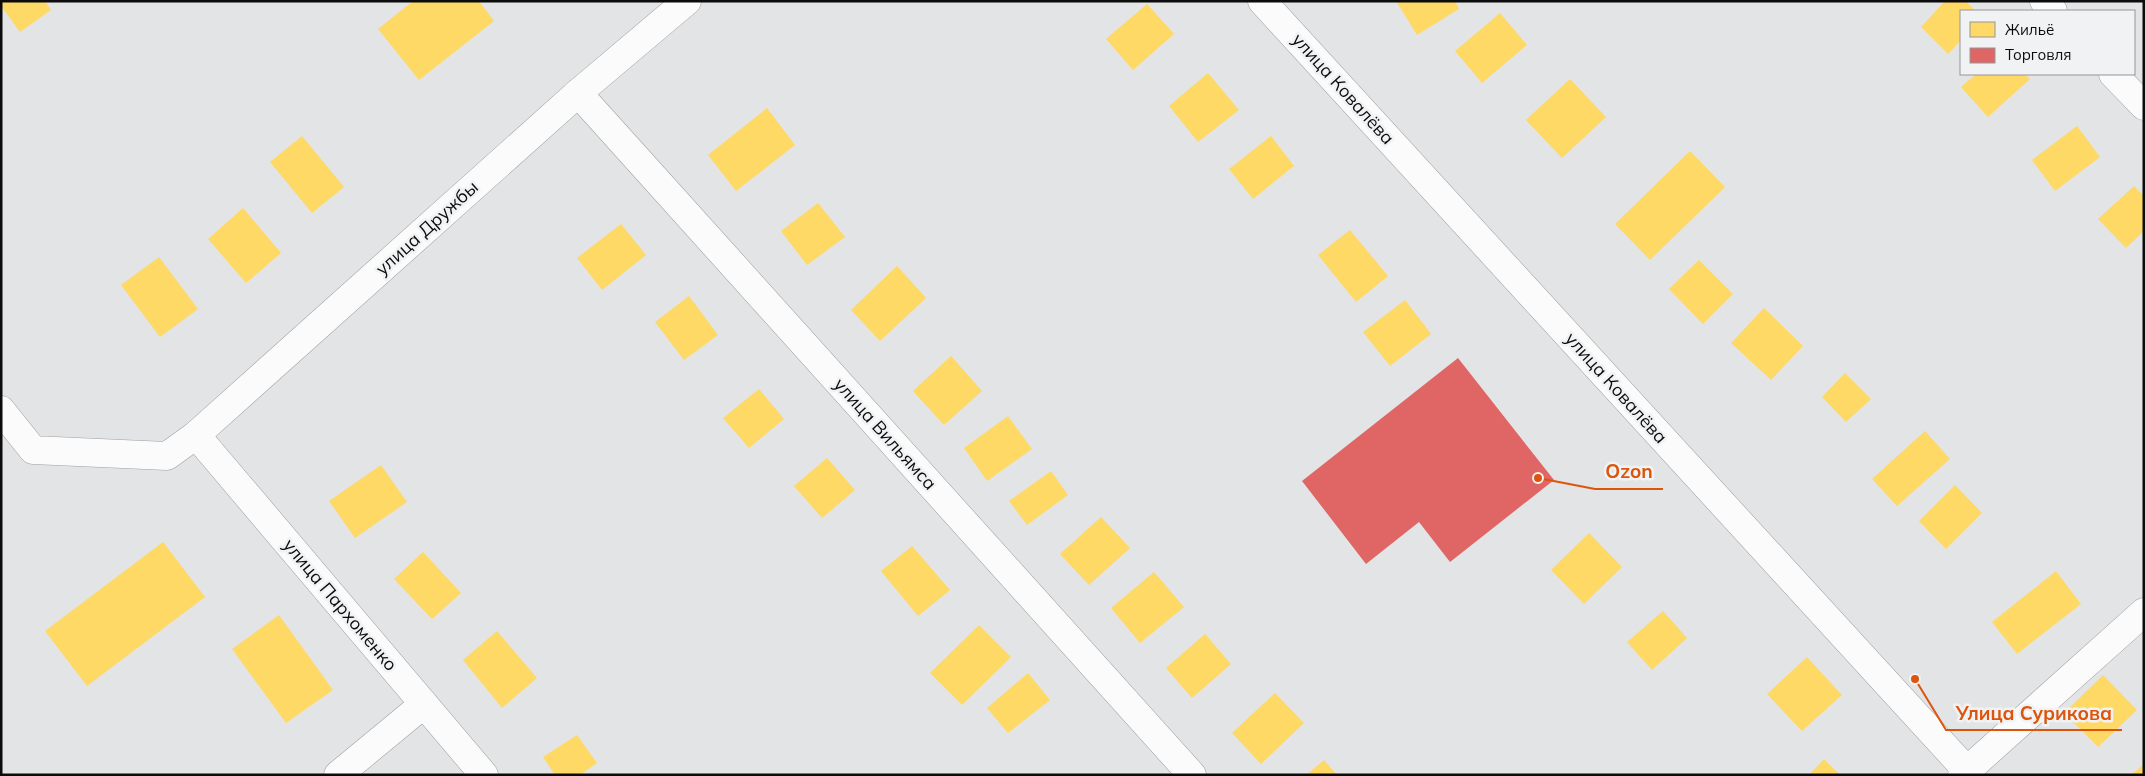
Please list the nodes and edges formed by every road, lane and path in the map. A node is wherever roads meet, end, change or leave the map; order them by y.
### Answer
1 (687, 1) edge
2 (1262, 1) edge
3 (2044, 1) edge
4 (2053, 10) edge
5 (2114, 75) edge
6 (578, 93) junction
7 (2144, 106) edge
8 (1, 410) edge
9 (196, 435) junction
10 (2144, 612) edge
11 (424, 704) junction
12 (1967, 773) edge
13 (338, 775) edge
14 (484, 775) edge
15 (1192, 775) edge

1 - 6 street, улица Дружбы
2 - 12 street, улица Ковалёва
3 - 4 street
5 - 7 street
6 - 9 street, улица Дружбы
6 - 15 street, улица Вильямса
8 - 9 street, улица Дружбы
9 - 11 street, улица Пархоменко
10 - 12 street
11 - 13 street
11 - 14 street, улица Пархоменко

